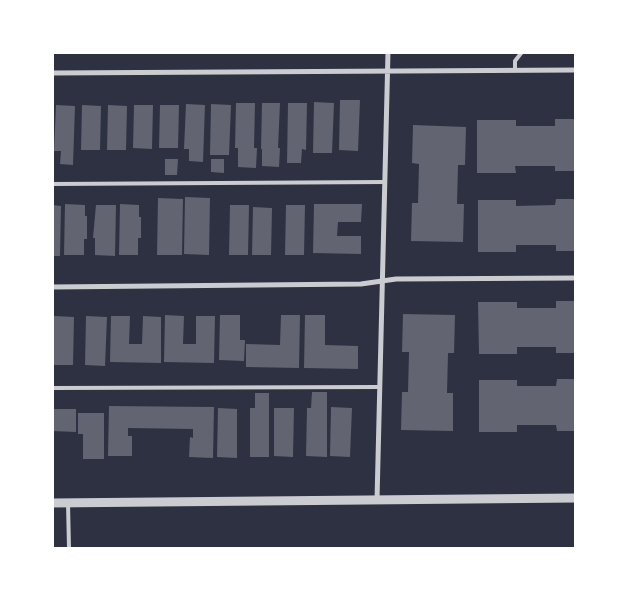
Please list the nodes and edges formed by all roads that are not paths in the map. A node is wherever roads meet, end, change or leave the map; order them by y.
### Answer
1 (388, 52) edge
2 (522, 52) edge
3 (515, 70) junction
4 (576, 70) edge
5 (387, 71) junction
6 (52, 73) edge
7 (385, 182) junction
8 (52, 184) edge
9 (576, 278) edge
10 (383, 281) junction
11 (52, 287) edge
12 (380, 387) junction
13 (52, 388) edge
14 (576, 498) edge
15 (377, 500) junction
16 (68, 502) junction
17 (52, 503) edge
18 (69, 548) edge

1 - 5 street
2 - 3 lane
3 - 4 street
3 - 5 street
5 - 6 street
5 - 7 street
7 - 8 lane
7 - 10 street
9 - 10 street
10 - 11 street
10 - 12 street
12 - 13 lane
12 - 15 street
14 - 15 street
15 - 16 street
16 - 17 street
16 - 18 lane

